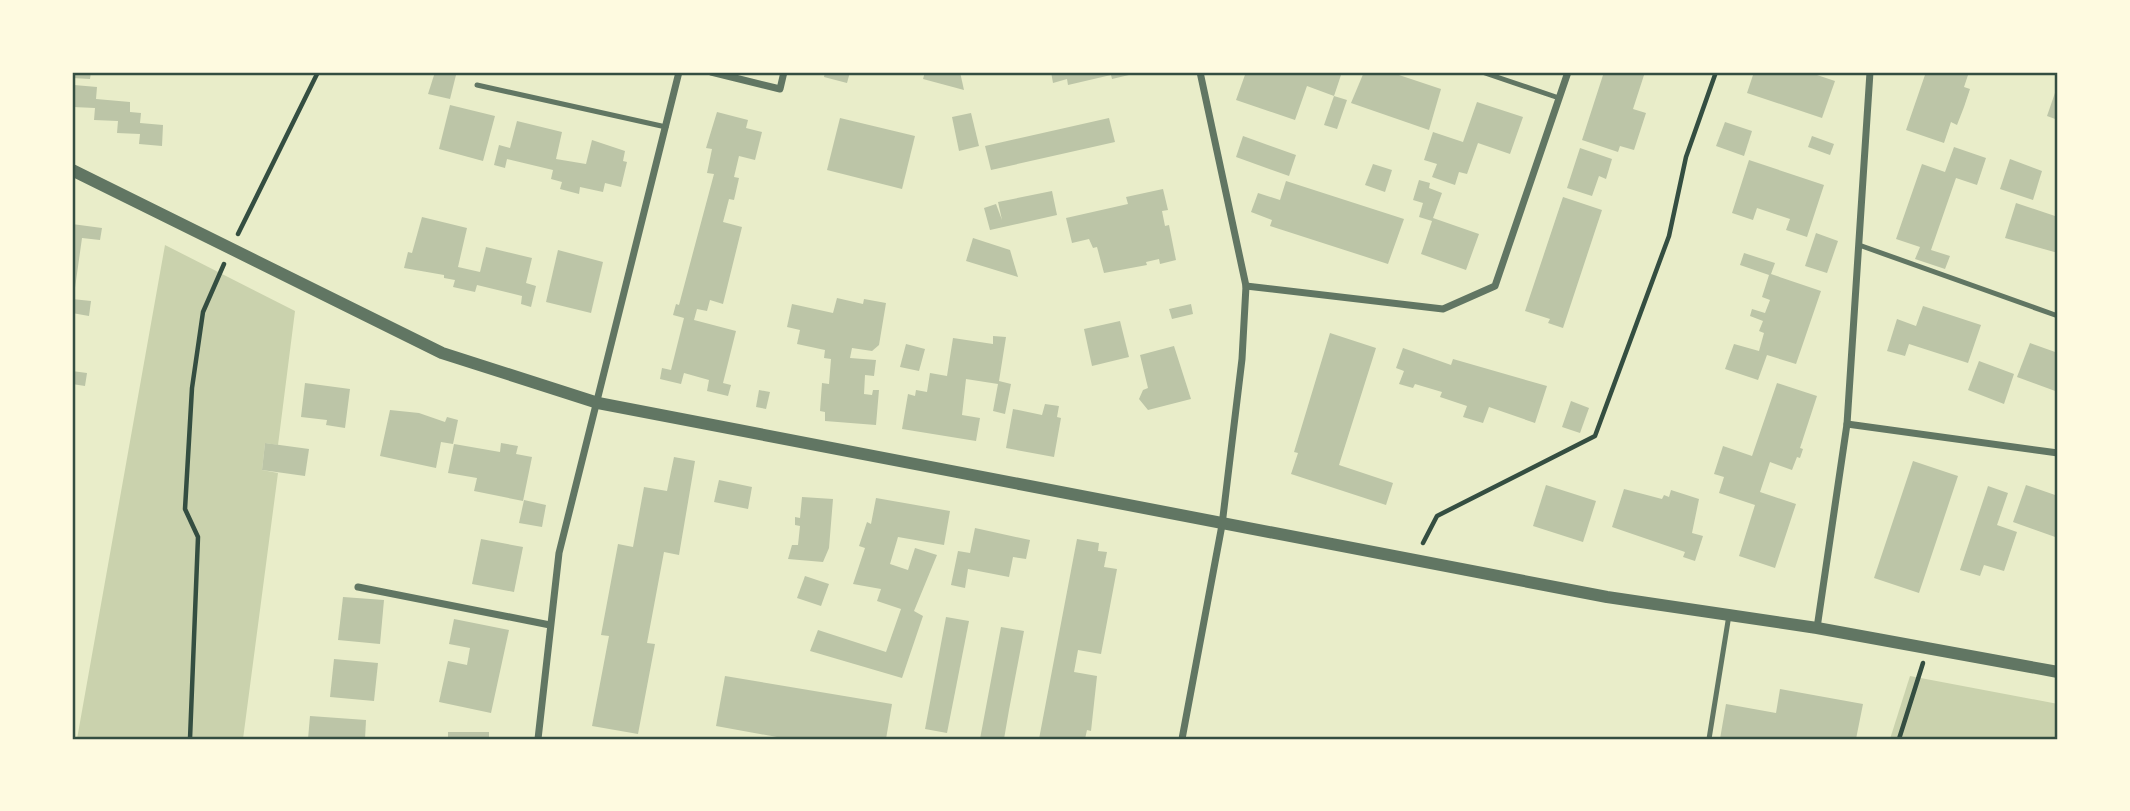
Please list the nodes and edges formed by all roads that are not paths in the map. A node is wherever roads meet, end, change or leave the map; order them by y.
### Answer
1 (680, 72) edge
2 (711, 72) edge
3 (784, 72) edge
4 (1200, 72) edge
5 (1482, 72) edge
6 (1568, 72) edge
7 (1870, 72) edge
8 (477, 85) dead end
9 (1559, 98) junction
10 (666, 127) junction
11 (72, 170) edge
12 (1859, 245) junction
13 (1246, 286) junction
14 (2058, 316) edge
15 (598, 403) junction
16 (1847, 424) junction
17 (2058, 453) edge
18 (1222, 525) junction
19 (358, 587) dead end
20 (1729, 615) junction
21 (550, 625) junction
22 (1817, 628) junction
23 (2058, 672) edge
24 (538, 739) edge
25 (1182, 739) edge
26 (1709, 739) edge

1 - 10 street
2 - 3 street
4 - 13 street
5 - 9 lane
6 - 9 street
7 - 12 street
8 - 10 lane
9 - 13 street
10 - 15 street
11 - 15 street
12 - 14 lane
12 - 16 street
13 - 18 street
15 - 18 street
15 - 21 street
16 - 17 street
16 - 22 street
18 - 20 street
18 - 25 street
19 - 21 street
20 - 22 street
20 - 26 lane
21 - 24 street
22 - 23 street

